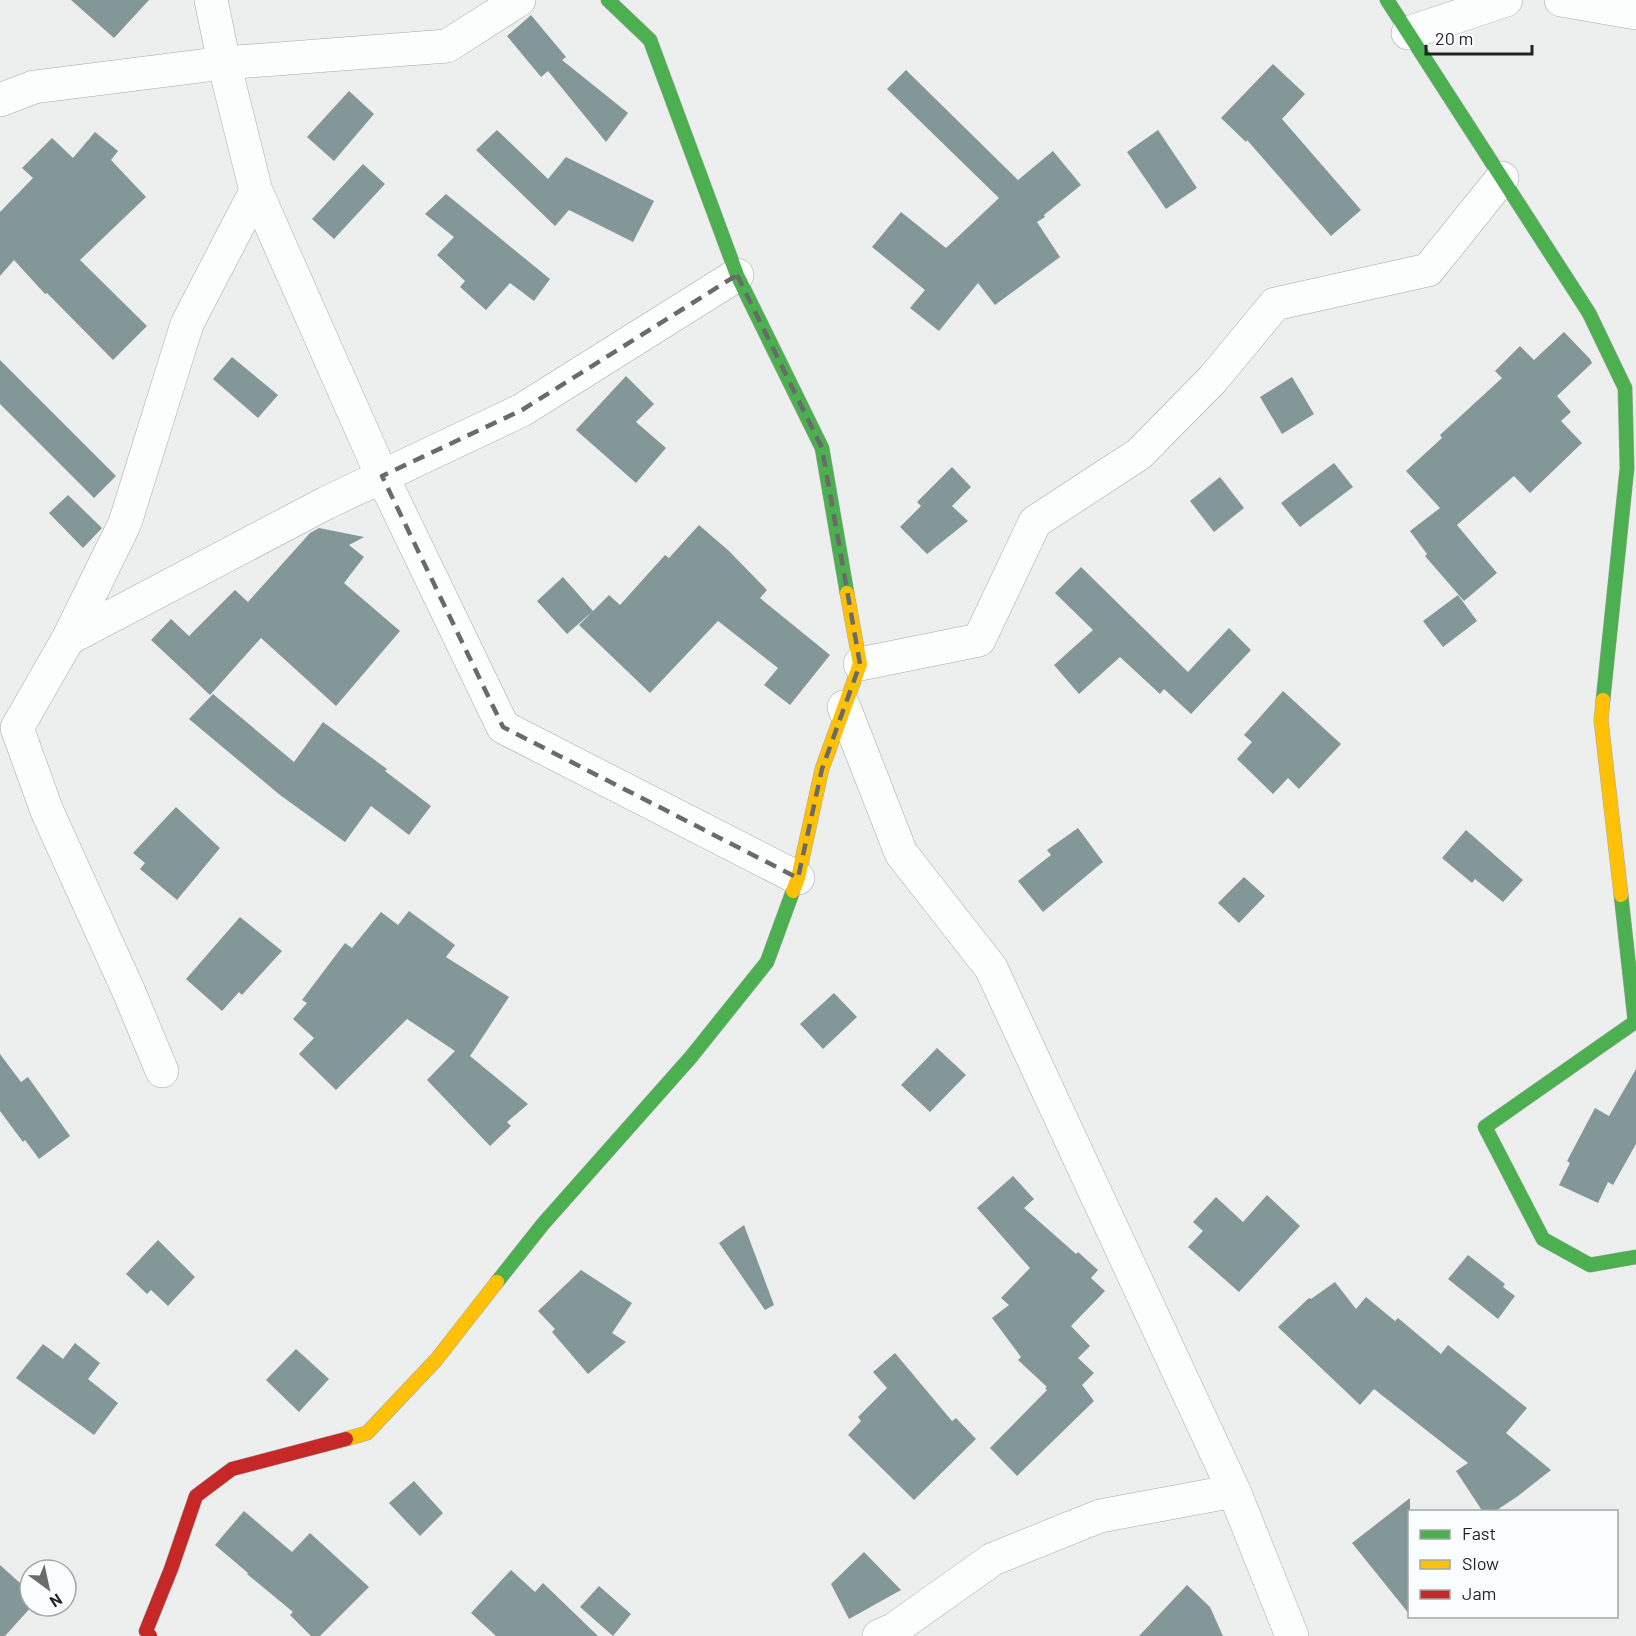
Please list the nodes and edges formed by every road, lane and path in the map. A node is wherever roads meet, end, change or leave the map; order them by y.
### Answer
1 (211, 0) edge
2 (519, 0) edge
3 (1387, 0) edge
4 (1506, 0) edge
5 (1561, 0) edge
6 (617, 5) edge
7 (1636, 13) edge
8 (1408, 33) junction
9 (224, 63) junction
10 (0, 100) edge
11 (1502, 178) junction
12 (256, 191) junction
13 (737, 275) junction
14 (382, 476) junction
15 (68, 639) junction
16 (860, 664) junction
17 (844, 706) junction
18 (798, 878) junction
19 (162, 1071) dead end
20 (1636, 1257) edge
21 (1233, 1491) junction
22 (150, 1636) edge
23 (879, 1636) edge
24 (1292, 1636) edge

1 - 9 street
2 - 9 street
3 - 8 street
4 - 8 street
5 - 7 street
6 - 13 street
8 - 11 street
9 - 10 street
9 - 12 street
11 - 16 street
11 - 20 street
12 - 14 street
12 - 15 street
13 - 14 street
13 - 16 street
14 - 15 street
14 - 18 street
15 - 19 street
16 - 17 street
17 - 18 street
17 - 21 street
18 - 22 street
21 - 23 street
21 - 24 street

